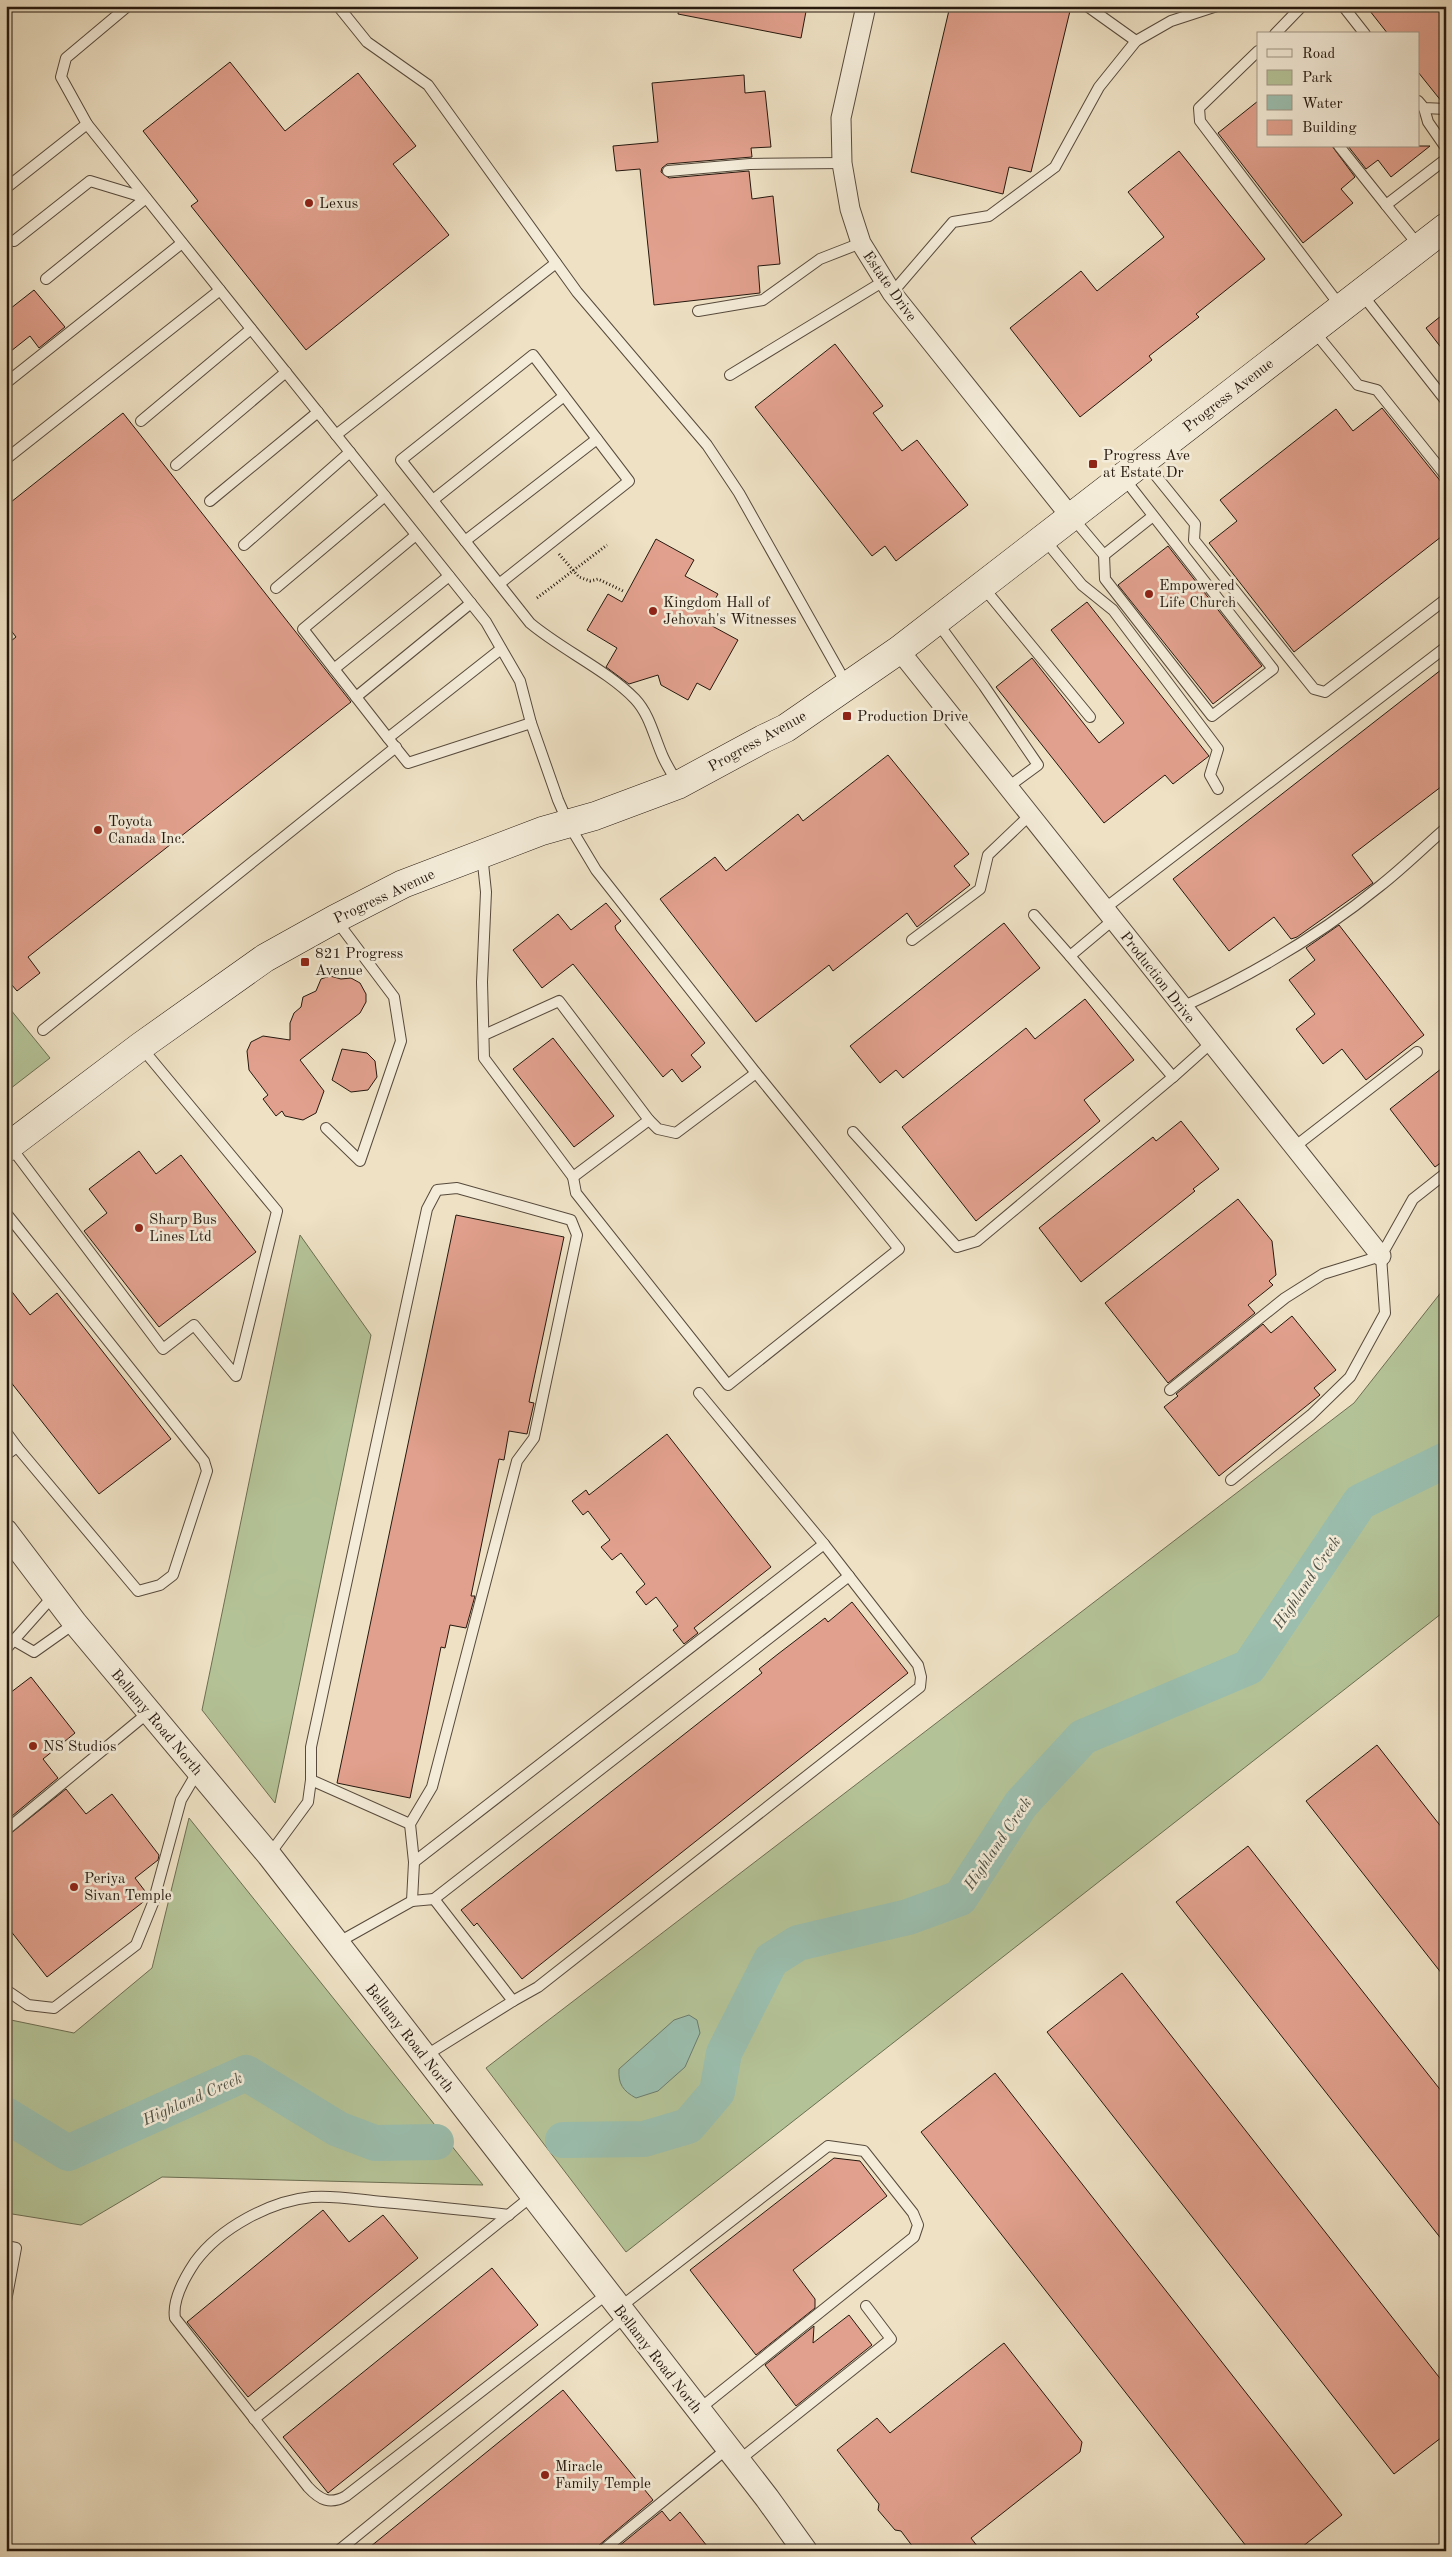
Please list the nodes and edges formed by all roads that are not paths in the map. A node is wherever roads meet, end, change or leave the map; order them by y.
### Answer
1 (128, 6) edge
2 (338, 6) edge
3 (866, 6) edge
4 (1086, 6) edge
5 (1217, 6) edge
6 (1302, 6) edge
7 (1344, 6) edge
8 (1277, 32) edge
9 (1364, 32) edge
10 (1136, 41) junction
11 (1257, 52) edge
12 (1421, 104) edge
13 (1446, 109) edge
14 (87, 124) junction
15 (1341, 148) edge
16 (1446, 148) edge
17 (842, 163) junction
18 (1446, 163) edge
19 (668, 171) dead end
20 (6, 188) edge
21 (146, 198) junction
22 (1386, 205) junction
23 (1446, 227) edge
24 (14, 241) dead end
25 (182, 243) junction
26 (861, 243) junction
27 (1420, 247) junction
28 (556, 263) junction
29 (46, 279) dead end
30 (888, 287) junction
31 (220, 290) junction
32 (1351, 300) junction
33 (698, 311) dead end
34 (251, 330) junction
35 (1313, 330) junction
36 (286, 372) junction
37 (730, 375) dead end
38 (6, 383) edge
39 (564, 396) junction
40 (1446, 401) edge
41 (318, 412) junction
42 (142, 421) dead end
43 (336, 435) junction
44 (597, 439) junction
45 (350, 452) junction
46 (6, 459) edge
47 (176, 465) dead end
48 (1133, 469) junction
49 (1446, 476) edge
50 (385, 496) junction
51 (433, 500) junction
52 (210, 501) dead end
53 (1072, 516) junction
54 (1153, 516) junction
55 (416, 535) junction
56 (1044, 538) junction
57 (465, 541) junction
58 (244, 545) dead end
59 (1104, 555) junction
60 (449, 576) junction
61 (499, 584) junction
62 (982, 586) junction
63 (276, 588) dead end
64 (1446, 599) edge
65 (471, 603) junction
66 (936, 622) junction
67 (1446, 647) edge
68 (501, 649) junction
69 (899, 650) junction
70 (334, 669) junction
71 (848, 686) junction
72 (356, 696) junction
73 (1090, 718) dead end
74 (531, 723) junction
75 (388, 738) junction
76 (396, 747) junction
77 (678, 785) junction
78 (1008, 787) junction
79 (1218, 789) dead end
80 (1030, 815) junction
81 (569, 825) junction
82 (1446, 828) edge
83 (482, 854) junction
84 (1109, 914) junction
85 (1034, 915) dead end
86 (335, 919) junction
87 (912, 940) dead end
88 (1070, 956) junction
89 (1182, 1007) junction
90 (42, 1030) dead end
91 (484, 1034) junction
92 (1210, 1043) junction
93 (141, 1046) junction
94 (1417, 1052) dead end
95 (756, 1073) junction
96 (1173, 1077) junction
97 (649, 1120) junction
98 (326, 1128) dead end
99 (853, 1132) dead end
100 (8, 1146) edge
101 (1293, 1148) junction
102 (1446, 1174) edge
103 (573, 1176) junction
104 (6, 1214) edge
105 (1381, 1256) junction
106 (1170, 1390) dead end
107 (699, 1393) dead end
108 (6, 1432) edge
109 (18, 1446) junction
110 (6, 1455) edge
111 (1230, 1480) dead end
112 (8, 1537) edge
113 (824, 1544) junction
114 (849, 1576) junction
115 (54, 1595) junction
116 (75, 1623) junction
117 (15, 1640) junction
118 (6, 1649) edge
119 (149, 1712) junction
120 (199, 1771) junction
121 (311, 1780) junction
122 (410, 1824) junction
123 (6, 1830) edge
124 (269, 1855) junction
125 (414, 1862) junction
126 (434, 1899) junction
127 (412, 1901) junction
128 (336, 1943) junction
129 (6, 1990) edge
130 (512, 2001) junction
131 (424, 2057) junction
132 (532, 2196) junction
133 (509, 2214) junction
134 (6, 2246) edge
135 (6, 2301) edge
136 (617, 2306) junction
137 (866, 2306) dead end
138 (698, 2410) junction
139 (254, 2420) junction
140 (733, 2454) junction
141 (338, 2551) edge
142 (602, 2551) edge
143 (805, 2551) edge

1 - 14 lane
2 - 28 lane
3 - 17 street, Estate Drive
4 - 10 lane
5 - 10 lane
6 - 8 lane
7 - 9 lane
10 - 30 lane
11 - 32 lane
12 - 13 lane
12 - 16 lane
14 - 20 lane
14 - 21 lane
15 - 22 lane
17 - 19 lane
17 - 26 street, Estate Drive
18 - 22 lane
21 - 24 lane
21 - 25 lane
21 - 29 lane
22 - 27 lane
23 - 27 main road, Progress Avenue
25 - 31 lane
25 - 38 lane
26 - 30 street, Estate Drive
26 - 33 lane
27 - 32 main road, Progress Avenue
28 - 43 lane
28 - 71 lane
30 - 37 lane
30 - 53 street, Estate Drive
31 - 34 lane
31 - 46 lane
32 - 35 main road, Progress Avenue
32 - 40 lane
34 - 36 lane
34 - 42 lane
35 - 48 main road, Progress Avenue
35 - 49 lane
36 - 41 lane
36 - 47 lane
39 - 44 lane
39 - 51 lane
39 - 51 lane
41 - 43 lane
41 - 52 lane
43 - 45 lane
44 - 57 lane
44 - 61 lane
45 - 50 lane
45 - 58 lane
48 - 53 main road, Progress Avenue
48 - 54 lane
48 - 64 lane
50 - 55 lane
50 - 63 lane
51 - 57 lane
53 - 56 main road, Progress Avenue
53 - 59 lane
54 - 59 lane
54 - 59 lane
55 - 60 lane
55 - 70 lane
56 - 62 main road, Progress Avenue
56 - 79 lane
57 - 61 lane
60 - 65 lane
60 - 70 lane
61 - 77 lane
62 - 66 main road, Progress Avenue
62 - 73 lane
65 - 68 lane
65 - 72 lane
66 - 69 main road, Progress Avenue
66 - 78 lane
67 - 84 lane
68 - 74 lane
68 - 75 lane
69 - 71 main road, Progress Avenue
69 - 78 street, Production Drive
70 - 72 lane
71 - 77 main road, Progress Avenue
72 - 75 lane
74 - 76 lane
74 - 81 lane
75 - 76 lane
76 - 90 lane
77 - 81 main road, Progress Avenue
78 - 80 street, Production Drive
80 - 84 street, Production Drive
80 - 87 lane
81 - 83 main road, Progress Avenue
81 - 95 lane
82 - 89 lane
83 - 86 main road, Progress Avenue
83 - 91 lane
84 - 88 lane
84 - 89 street, Production Drive
85 - 88 lane
86 - 93 main road, Progress Avenue
86 - 98 lane
88 - 96 lane
89 - 92 street, Production Drive
91 - 97 lane
91 - 103 lane
92 - 96 lane
92 - 101 street, Production Drive
93 - 100 main road, Progress Avenue
93 - 100 lane
94 - 101 lane
95 - 97 lane
95 - 103 lane
96 - 99 lane
97 - 103 lane
101 - 105 street, Production Drive
102 - 105 lane
104 - 109 lane
105 - 106 lane
105 - 111 lane
107 - 113 lane
108 - 109 lane
109 - 110 lane
112 - 115 street, Bellamy Road North
113 - 114 lane
113 - 125 lane
114 - 126 lane
114 - 130 lane
115 - 116 street, Bellamy Road North
115 - 117 lane
116 - 117 lane
116 - 119 street, Bellamy Road North
117 - 118 lane
119 - 120 street, Bellamy Road North
119 - 123 lane
120 - 124 street, Bellamy Road North
120 - 129 lane
121 - 122 lane
121 - 122 lane
121 - 124 lane
122 - 125 lane
124 - 128 street, Bellamy Road North
125 - 127 lane
126 - 127 lane
126 - 130 lane
127 - 128 lane
128 - 131 street, Bellamy Road North
130 - 131 lane
131 - 132 street, Bellamy Road North
132 - 133 lane
132 - 136 street, Bellamy Road North
133 - 139 lane
133 - 139 lane
134 - 135 lane
136 - 138 street, Bellamy Road North
136 - 138 lane
136 - 139 lane
136 - 141 lane
137 - 140 lane
138 - 140 street, Bellamy Road North
140 - 142 lane
140 - 143 street, Bellamy Road North

